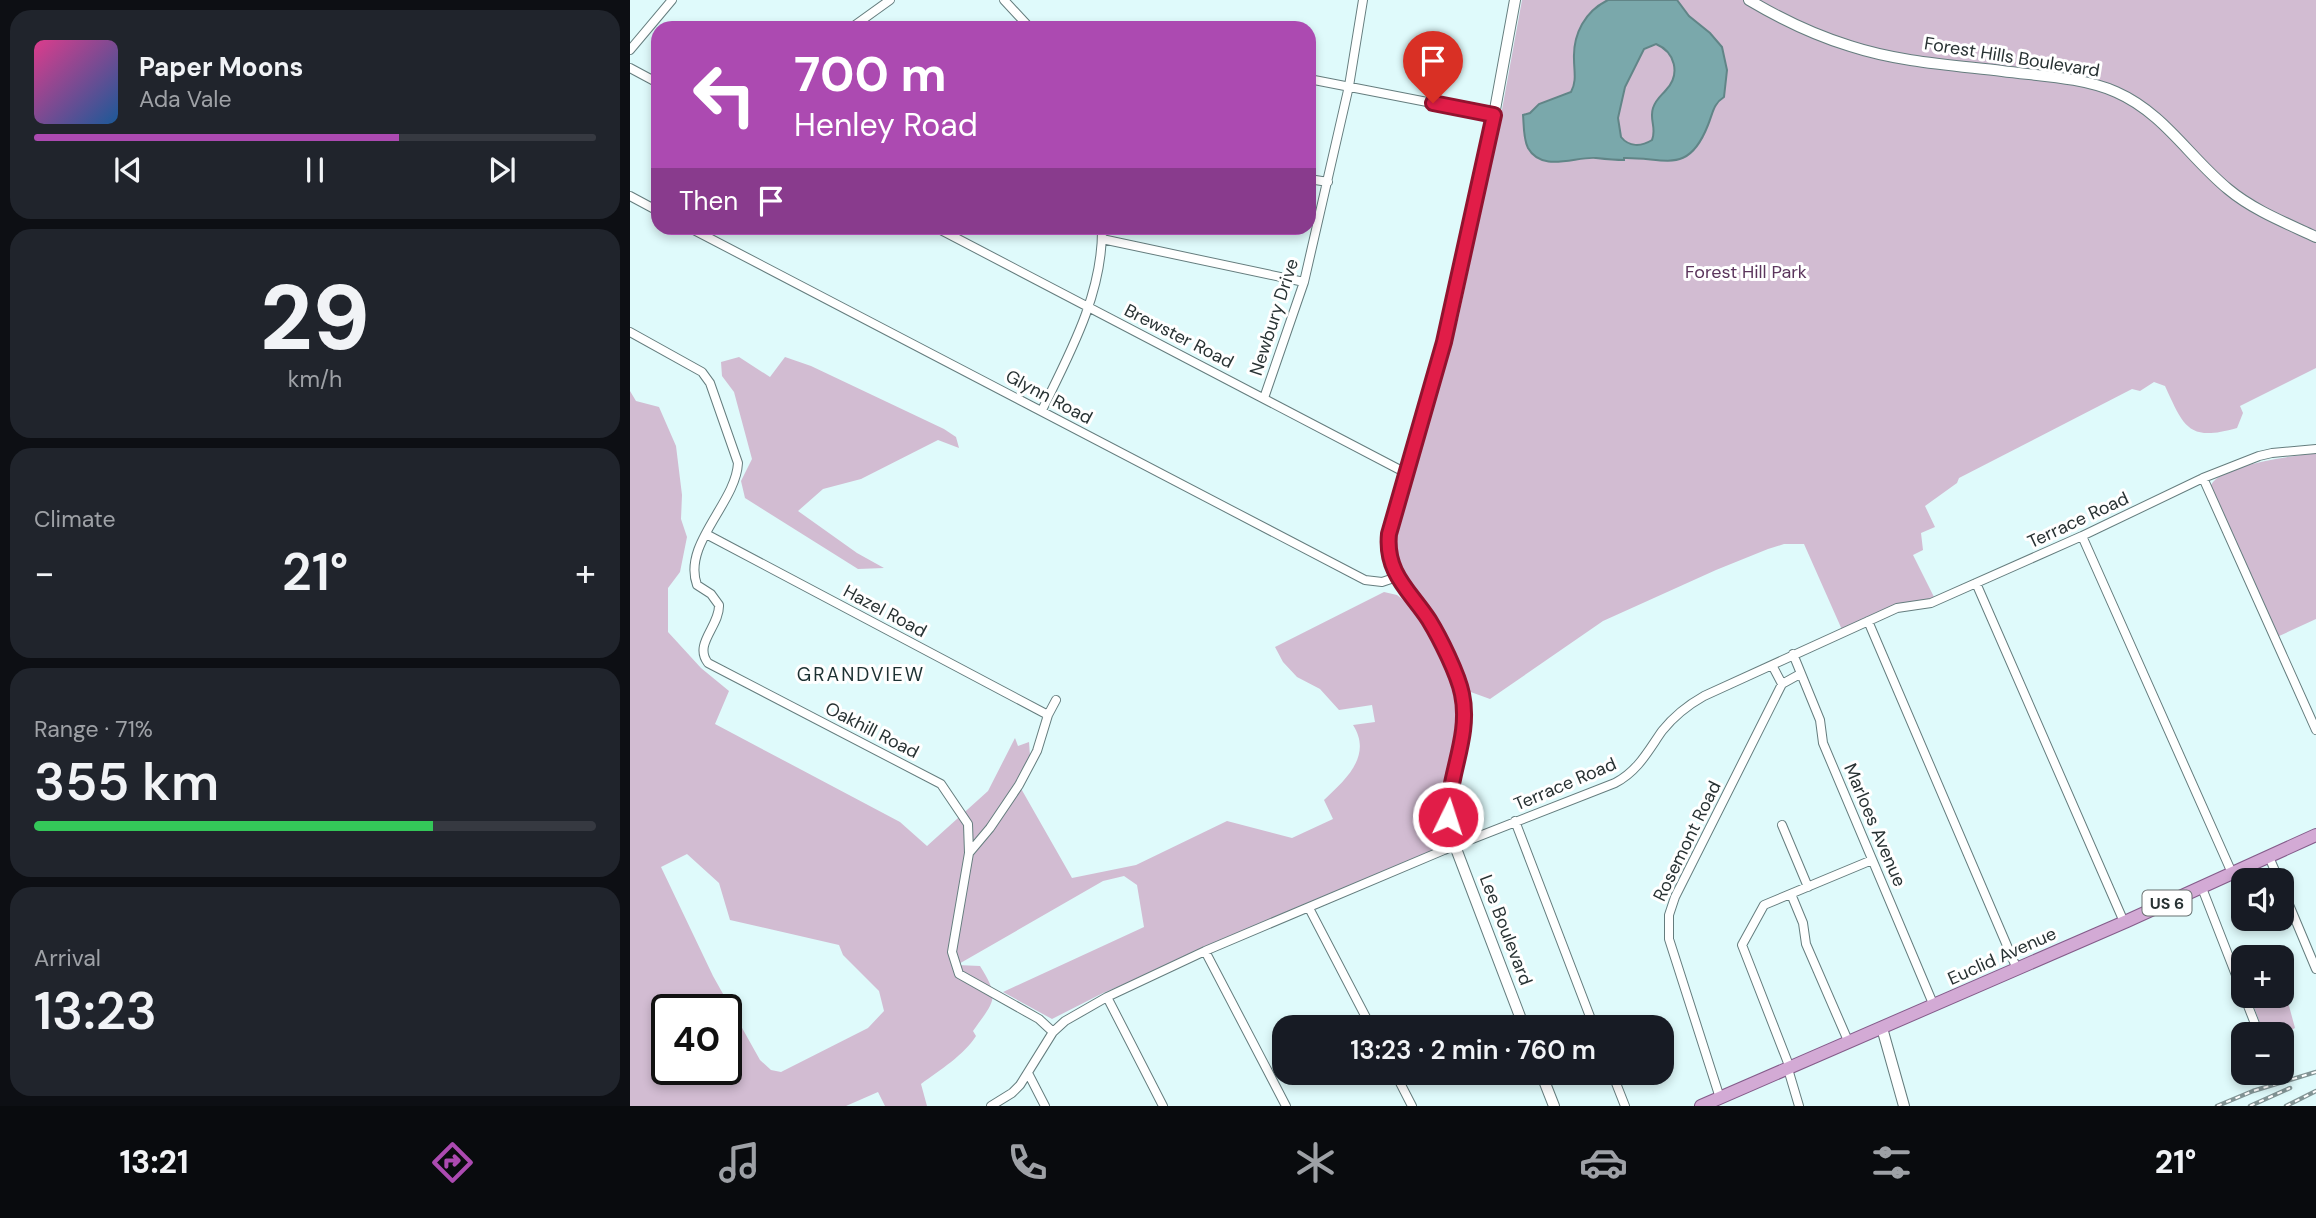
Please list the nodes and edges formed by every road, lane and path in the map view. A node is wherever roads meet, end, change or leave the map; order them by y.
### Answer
1 (672, 0) edge
2 (890, 0) edge
3 (1004, 0) edge
4 (1363, 0) edge
5 (1515, 0) edge
6 (1749, 0) edge
7 (654, 21) edge
8 (861, 21) edge
9 (1024, 21) edge
10 (651, 25) edge
11 (630, 50) edge
12 (630, 68) edge
13 (651, 79) edge
14 (1316, 80) edge
15 (1349, 86) junction
16 (1494, 115) junction
17 (1316, 180) edge
18 (1328, 183) junction
19 (630, 196) edge
20 (651, 207) edge
21 (1316, 232) edge
22 (704, 235) edge
23 (960, 235) edge
24 (1102, 235) edge
25 (1315, 235) edge
26 (2316, 237) edge
27 (1102, 239) junction
28 (1304, 282) junction
29 (1088, 307) junction
30 (630, 332) edge
31 (1264, 398) junction
32 (1042, 410) junction
33 (2316, 449) edge
34 (1406, 473) junction
35 (2203, 478) junction
36 (706, 534) junction
37 (2082, 536) junction
38 (1397, 578) junction
39 (1976, 583) junction
40 (1868, 621) junction
41 (1793, 654) junction
42 (1772, 664) junction
43 (1800, 674) junction
44 (1782, 684) junction
45 (1056, 700) dead end
46 (1048, 715) junction
47 (2316, 730) edge
48 (1515, 821) junction
49 (1782, 825) dead end
50 (2316, 835) edge
51 (1455, 846) junction
52 (969, 853) junction
53 (2269, 857) junction
54 (1872, 860) junction
55 (2244, 868) edge
56 (2274, 868) edge
57 (2231, 871) edge
58 (2231, 874) edge
59 (1808, 887) junction
60 (2202, 888) junction
61 (1791, 894) junction
62 (1309, 908) junction
63 (2294, 917) edge
64 (2124, 922) junction
65 (1205, 951) junction
66 (2017, 969) junction
67 (2316, 969) edge
68 (1107, 998) junction
69 (1934, 1006) junction
70 (1365, 1015) edge
71 (1519, 1015) edge
72 (1589, 1015) edge
73 (2254, 1022) edge
74 (1882, 1028) junction
75 (1053, 1032) junction
76 (1849, 1042) junction
77 (1789, 1068) junction
78 (1028, 1073) junction
79 (1401, 1085) edge
80 (1546, 1085) edge
81 (1617, 1085) edge
82 (1720, 1098) junction
83 (991, 1106) edge
84 (1045, 1106) edge
85 (1163, 1106) edge
86 (1286, 1106) edge
87 (1412, 1106) edge
88 (1554, 1106) edge
89 (1625, 1106) edge
90 (1701, 1106) edge
91 (1799, 1106) edge
92 (1903, 1106) edge

1 - 7 street
2 - 8 street
3 - 9 street
4 - 15 street, Newbury Drive
5 - 16 street, Lee Boulevard
6 - 26 street, Forest Hills Boulevard
10 - 11 street
12 - 13 street
14 - 15 street
15 - 16 street
15 - 18 street, Newbury Drive
16 - 34 street, Lee Boulevard
17 - 18 street
18 - 21 street, Newbury Drive
19 - 20 street
22 - 32 street, Glynn Road
23 - 29 street, Brewster Road
24 - 27 street
25 - 28 street, Newbury Drive
27 - 28 street
27 - 29 street
28 - 31 street, Newbury Drive
29 - 31 street, Brewster Road
29 - 32 street
30 - 36 street, Oakhill Road
31 - 34 street, Brewster Road
32 - 38 street, Glynn Road
33 - 35 street, Terrace Road
34 - 38 street, Lee Boulevard
35 - 37 street, Terrace Road
35 - 47 street
36 - 46 street, Hazel Road
36 - 52 street, Oakhill Road
37 - 39 street, Terrace Road
37 - 57 street
38 - 51 street, Lee Boulevard
39 - 40 street, Terrace Road
39 - 64 street
40 - 41 street, Terrace Road
40 - 66 street
41 - 42 street, Terrace Road
41 - 43 street, Marloes Avenue
42 - 44 street
42 - 48 street, Terrace Road
43 - 44 street
43 - 54 street, Marloes Avenue
44 - 82 street, Rosemont Road
45 - 46 street
46 - 52 street
48 - 51 street, Terrace Road
48 - 72 street
49 - 59 street
50 - 53 main road, Euclid Avenue / US 6
51 - 62 street, Terrace Road
51 - 71 street, Lee Boulevard
52 - 75 street
53 - 55 main road, Euclid Avenue / US 6
53 - 56 street
54 - 59 street
54 - 69 street, Marloes Avenue
58 - 60 main road, Euclid Avenue / US 6
59 - 61 street
60 - 64 main road, Euclid Avenue / US 6
60 - 73 street
61 - 76 street
61 - 77 street
62 - 65 street, Terrace Road
62 - 70 street
63 - 67 street
64 - 66 main road, Euclid Avenue / US 6
65 - 68 street, Terrace Road
65 - 86 street
66 - 69 main road, Euclid Avenue / US 6
68 - 75 street, Terrace Road
68 - 85 street
69 - 74 main road, Euclid Avenue / US 6
74 - 76 main road, Euclid Avenue / US 6
74 - 92 street
75 - 78 street, Terrace Road
76 - 77 main road, Euclid Avenue / US 6
77 - 82 main road, Euclid Avenue / US 6
77 - 91 street
78 - 83 street, Terrace Road
78 - 84 street
79 - 87 street
80 - 88 street
81 - 89 street
82 - 90 main road, Euclid Avenue / US 6

